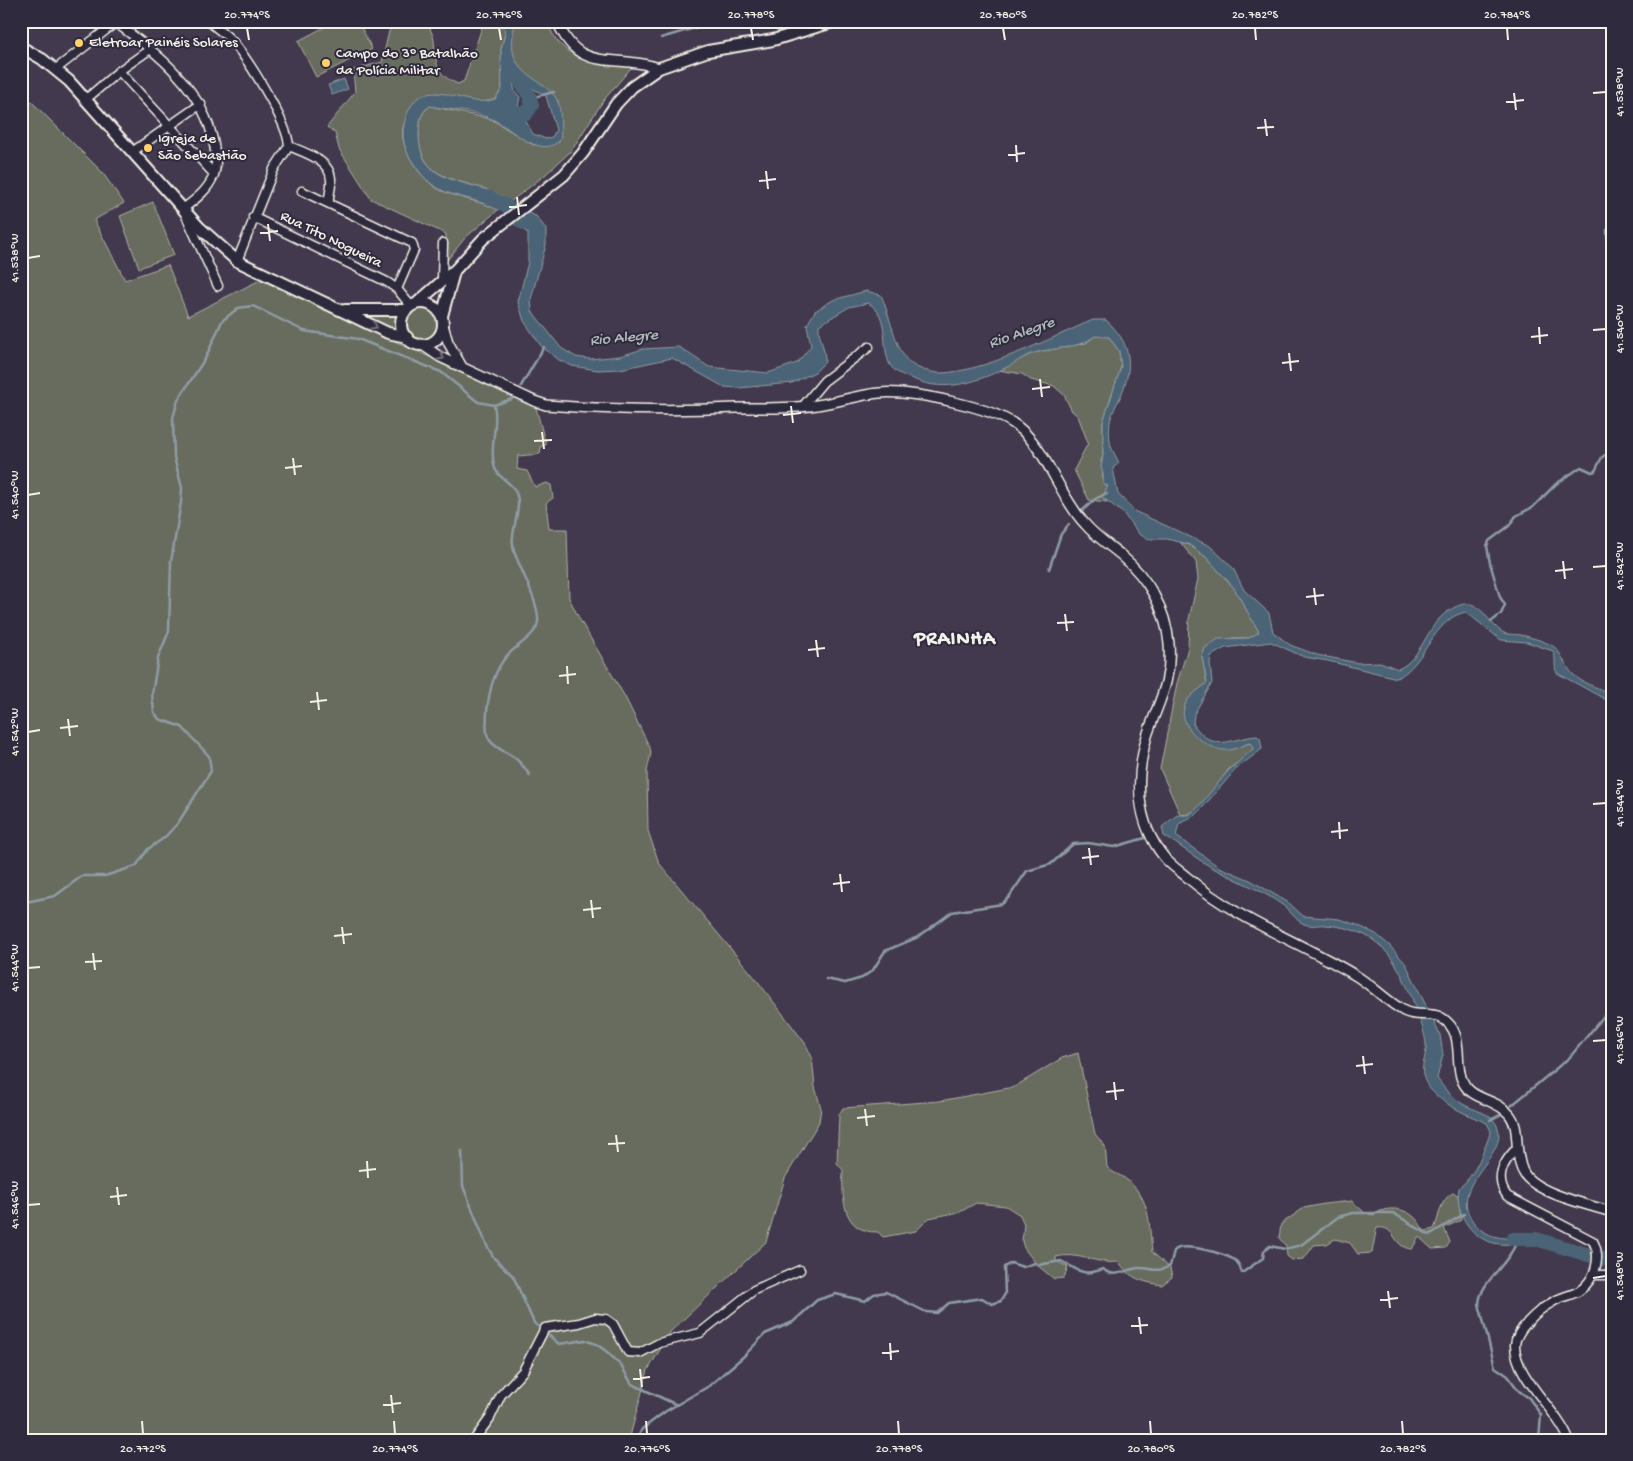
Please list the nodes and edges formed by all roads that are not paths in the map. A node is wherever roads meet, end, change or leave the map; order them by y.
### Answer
1 (208, 21) edge
2 (557, 21) edge
3 (836, 21) edge
4 (114, 22) edge
5 (21, 47) edge
6 (149, 50) junction
7 (659, 68) junction
8 (56, 69) junction
9 (119, 71) junction
10 (85, 100) junction
11 (201, 104) junction
12 (169, 125) junction
13 (289, 146) junction
14 (132, 152) junction
15 (214, 174) junction
16 (302, 190) dead end
17 (329, 203) junction
18 (183, 208) junction
19 (253, 217) junction
20 (443, 243) dead end
21 (237, 261) junction
22 (456, 269) junction
23 (442, 281) junction
24 (218, 286) dead end
25 (397, 289) junction
26 (411, 306) junction
27 (342, 310) junction
28 (442, 320) junction
29 (407, 337) junction
30 (421, 344) junction
31 (869, 347) dead end
32 (462, 368) junction
33 (803, 406) junction
34 (1517, 1148) junction
35 (1612, 1212) edge
36 (800, 1270) dead end
37 (1593, 1274) junction
38 (1612, 1275) edge
39 (474, 1440) edge
40 (1569, 1440) edge

1 - 13 street
2 - 7 street
3 - 7 main road
4 - 6 street
4 - 8 street
5 - 8 main road
6 - 9 street
6 - 11 street
7 - 22 main road
8 - 10 main road
9 - 10 street
9 - 12 street
10 - 14 main road
11 - 12 street
11 - 15 street
12 - 14 street
12 - 15 street
13 - 17 street
13 - 19 street
14 - 18 main road
15 - 18 street
16 - 17 street
17 - 25 street
18 - 21 main road
18 - 24 street
19 - 21 street
19 - 25 street, Rua Tito Nogueira
20 - 23 street
21 - 27 main road
22 - 23 main road
22 - 28 main road
23 - 26 main road
25 - 26 street
26 - 27 main road
26 - 28 main road
26 - 29 main road
27 -> 29 main road
28 - 30 main road
28 - 32 street
29 - 30 main road
30 -> 32 street
31 - 33 street
32 - 33 street
33 - 34 street
34 - 35 street
34 - 37 street
36 - 39 street
37 - 38 street
37 - 40 street

